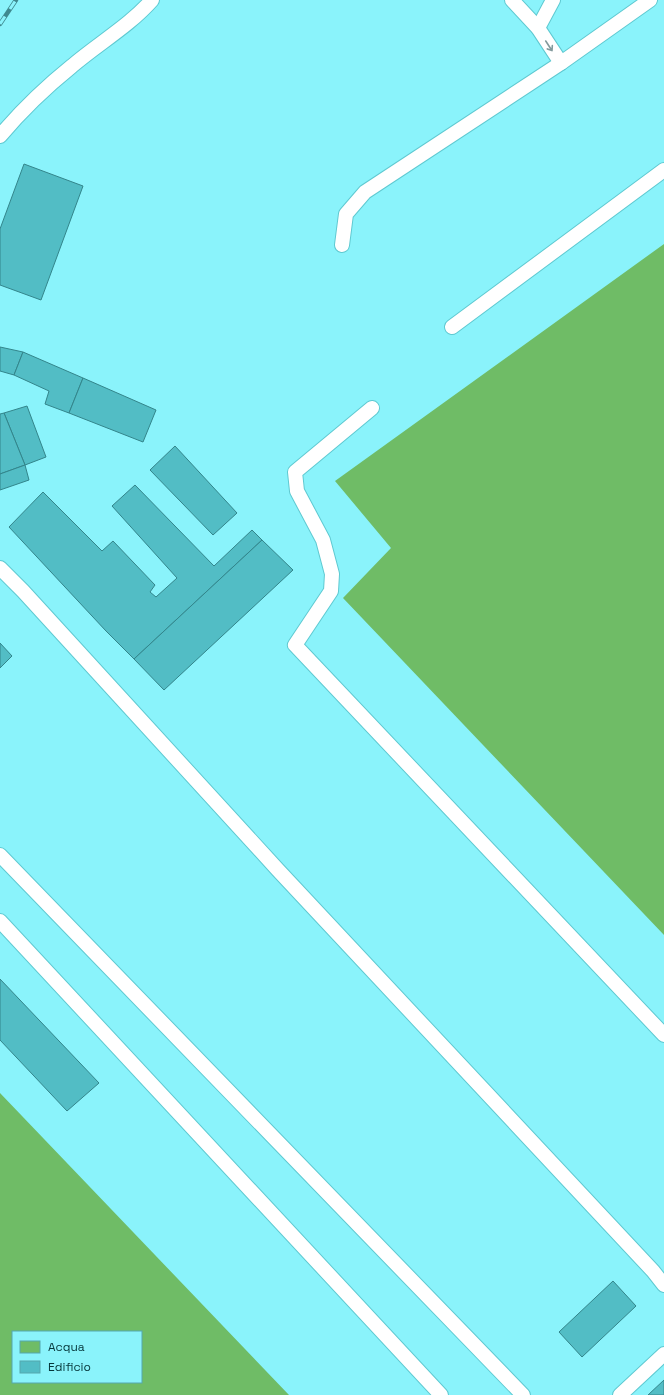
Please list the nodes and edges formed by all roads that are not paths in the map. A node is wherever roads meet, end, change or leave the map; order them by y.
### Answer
1 (152, 0) edge
2 (512, 0) edge
3 (542, 0) edge
4 (553, 0) edge
5 (650, 0) edge
6 (538, 28) junction
7 (561, 64) junction
8 (0, 136) edge
9 (664, 170) edge
10 (342, 246) dead end
11 (452, 327) dead end
12 (372, 408) dead end
13 (0, 568) edge
14 (0, 854) edge
15 (0, 921) edge
16 (664, 1035) edge
17 (664, 1285) edge
18 (664, 1354) edge
19 (441, 1395) edge
20 (523, 1395) edge
21 (620, 1395) edge

1 - 8 lane
2 - 6 lane
3 - 6 lane
4 - 6 lane
5 - 7 lane
6 -> 7 lane
7 - 10 lane
9 - 11 lane
12 - 16 lane
13 - 17 lane
14 - 20 lane
15 - 19 lane
18 - 21 lane

